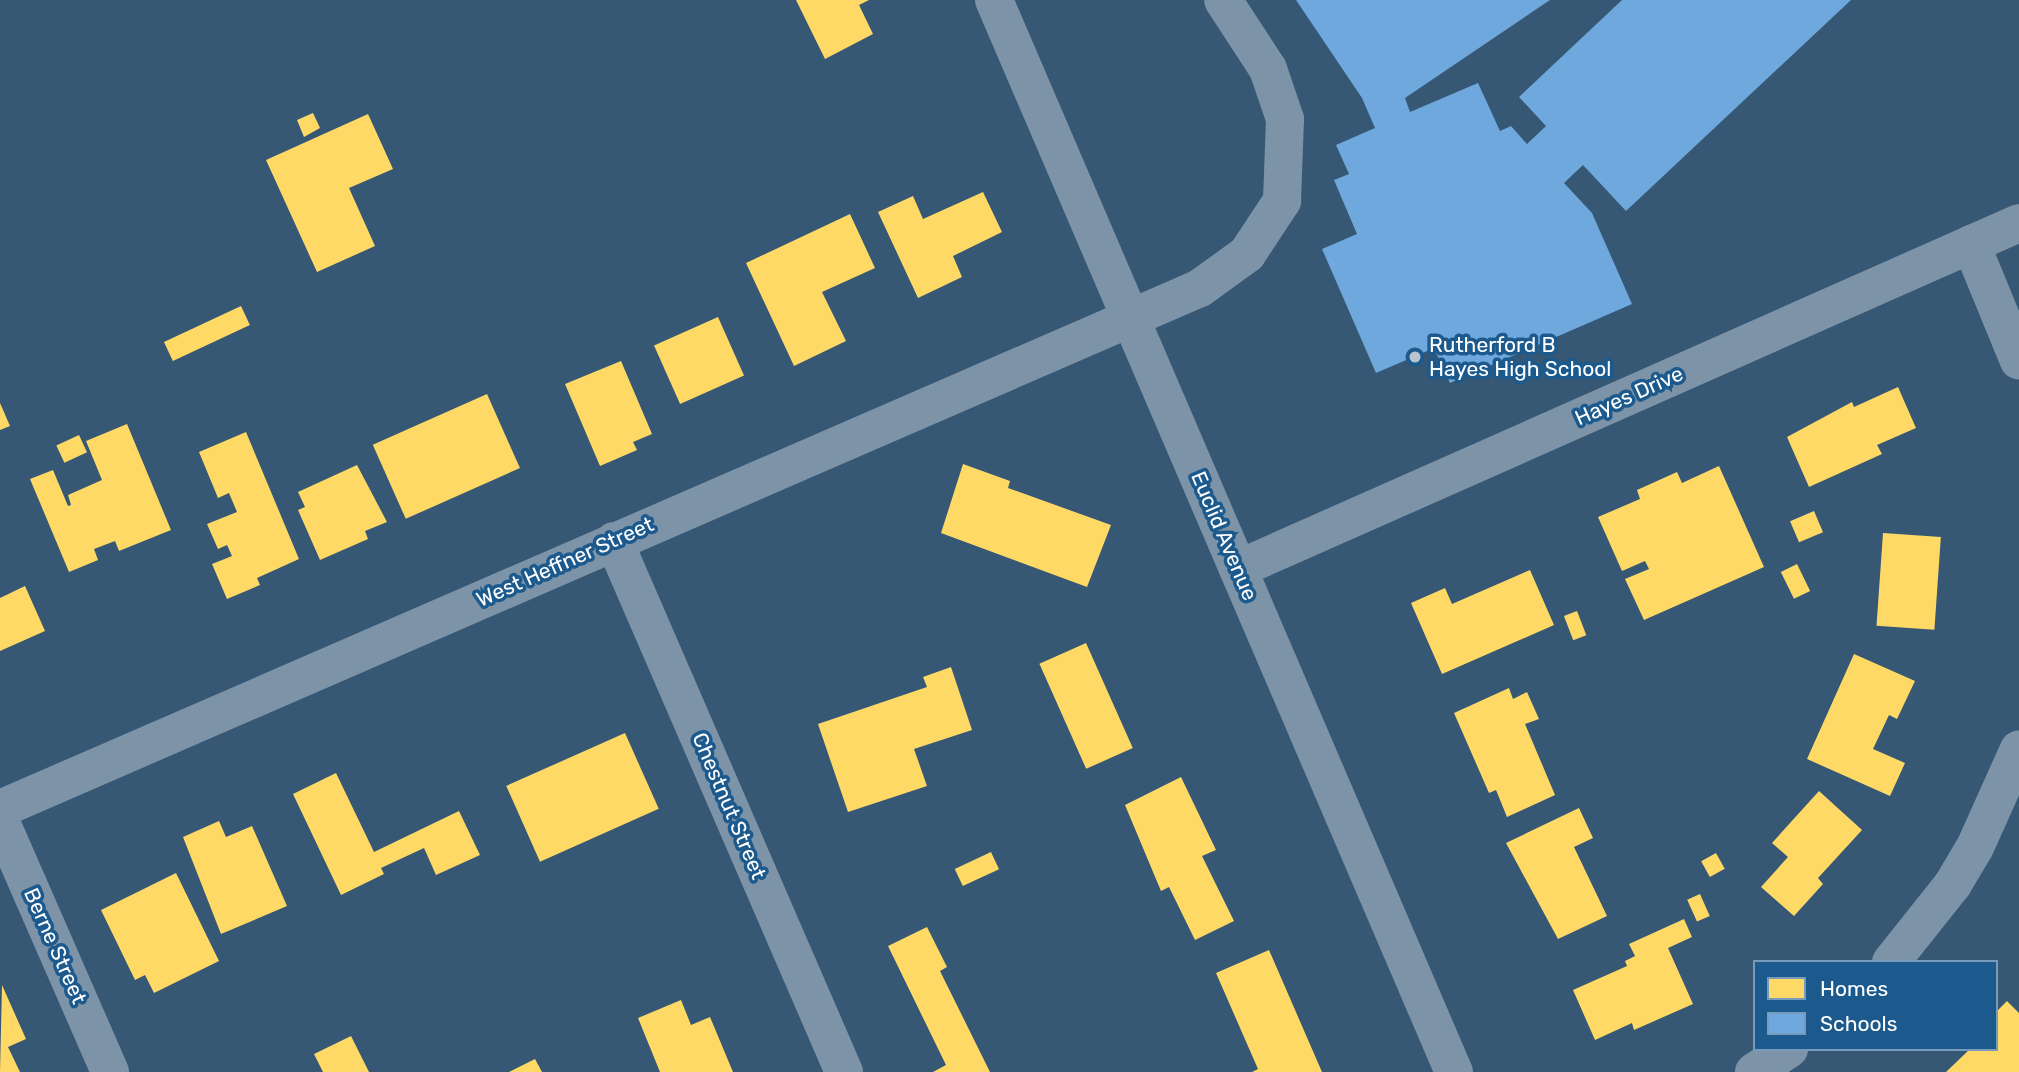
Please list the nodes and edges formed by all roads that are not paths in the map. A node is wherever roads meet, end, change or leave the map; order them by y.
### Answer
1 (994, 0) edge
2 (1223, 0) edge
3 (2019, 223) edge
4 (1971, 244) junction
5 (1130, 318) junction
6 (2019, 361) edge
7 (614, 541) junction
8 (1238, 569) junction
9 (2019, 749) edge
10 (0, 809) edge
11 (0, 820) edge
12 (1893, 960) edge
13 (1785, 1051) edge
14 (110, 1072) edge
15 (844, 1072) edge
16 (1454, 1072) edge
17 (1754, 1072) edge

1 - 5 street, Euclid Avenue
2 - 5 street, West Heffner Street
3 - 4 street, Hayes Drive
4 - 6 street
4 - 8 street, Hayes Drive
5 - 7 street, West Heffner Street
5 - 8 street, Euclid Avenue
7 - 10 street, West Heffner Street
7 - 15 street, Chestnut Street
8 - 16 street, Euclid Avenue
9 - 12 street
11 - 14 street, Berne Street
13 - 17 street

